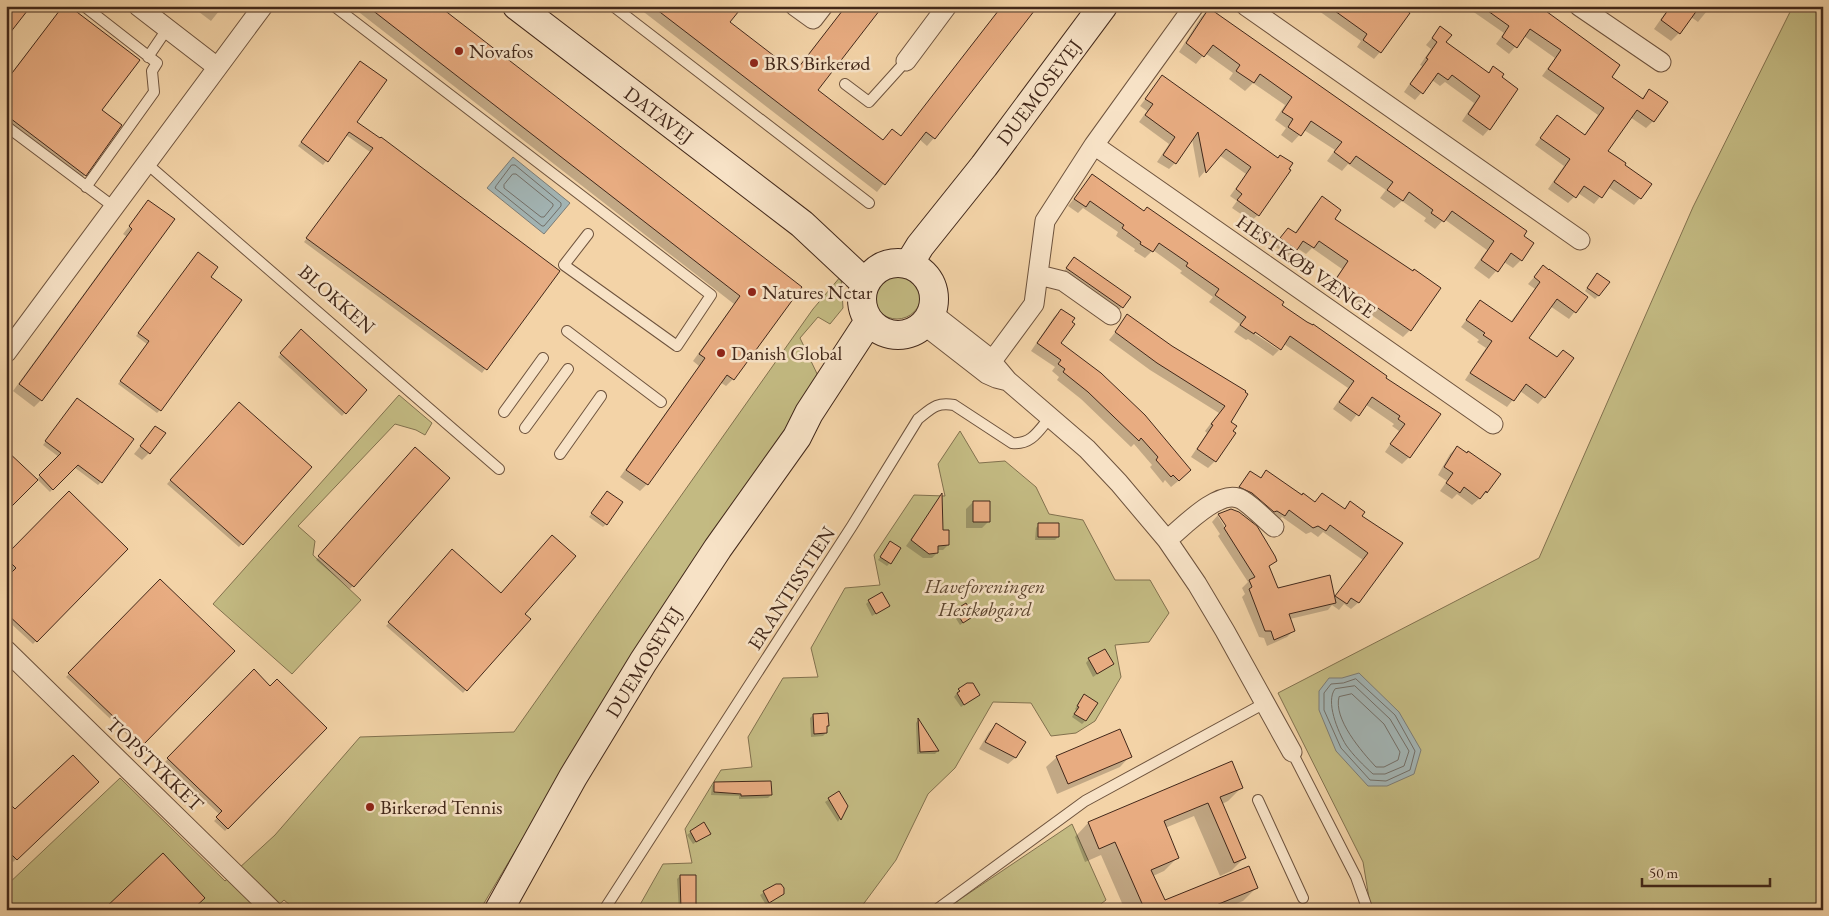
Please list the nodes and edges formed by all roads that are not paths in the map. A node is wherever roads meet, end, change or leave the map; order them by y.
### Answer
1 (84, 6) edge
2 (138, 6) edge
3 (263, 6) edge
4 (334, 6) edge
5 (517, 6) edge
6 (613, 6) edge
7 (795, 6) edge
8 (823, 6) edge
9 (947, 6) edge
10 (1103, 6) edge
11 (1194, 6) edge
12 (1246, 6) edge
13 (1580, 6) edge
14 (167, 29) junction
15 (148, 56) junction
16 (906, 60) joint
17 (1661, 62) dead end
18 (217, 67) junction
19 (845, 84) dead end
20 (6, 126) edge
21 (1094, 145) junction
22 (146, 163) junction
23 (86, 187) junction
24 (869, 203) dead end
25 (114, 207) junction
26 (588, 234) dead end
27 (1580, 240) dead end
28 (896, 271) junction
29 (1039, 274) junction
30 (1111, 315) dead end
31 (928, 319) junction
32 (877, 327) junction
33 (567, 331) dead end
34 (6, 353) edge
35 (544, 358) dead end
36 (992, 361) junction
37 (568, 368) dead end
38 (1008, 381) junction
39 (601, 396) dead end
40 (661, 402) dead end
41 (504, 412) dead end
42 (1051, 416) junction
43 (1493, 424) dead end
44 (525, 428) dead end
45 (560, 454) dead end
46 (499, 469) dead end
47 (1274, 527) dead end
48 (1168, 540) junction
49 (6, 650) edge
50 (1265, 703) junction
51 (1292, 752) joint
52 (1258, 800) dead end
53 (1303, 898) dead end
54 (500, 905) edge
55 (272, 910) edge
56 (604, 910) edge
57 (936, 910) edge
58 (1365, 910) edge

1 - 15 lane
2 - 14 street
3 - 18 street
4 - 26 lane
5 - 28 street, DATAVEJ
6 - 24 lane
7 - 8 street
9 - 16 street
10 - 28 street, DUEMOSEVEJ
11 - 21 street
12 - 27 street
13 - 17 street
14 - 15 lane
14 - 18 street
15 - 23 lane
16 - 19 lane
18 - 22 street
20 - 23 lane
21 - 29 street
21 - 43 street, HESTKØB VÆNGE
22 - 25 street
22 - 46 lane, BLOKKEN
23 - 25 lane
25 - 34 street
28 - 31 street
28 - 32 street
29 - 30 street
29 - 36 street
31 - 32 street
31 - 36 street
31 - 38 street
32 - 54 street, DUEMOSEVEJ
33 - 40 lane
35 - 41 lane
36 - 38 street
37 - 44 lane
38 - 42 street
39 - 45 lane
42 - 48 street
42 - 56 lane, ERANTISSTIEN
47 - 48 street
48 - 50 street
49 - 55 street, TOPSTYKKET
50 - 51 street
50 - 57 lane
51 - 58 lane
52 - 53 lane

